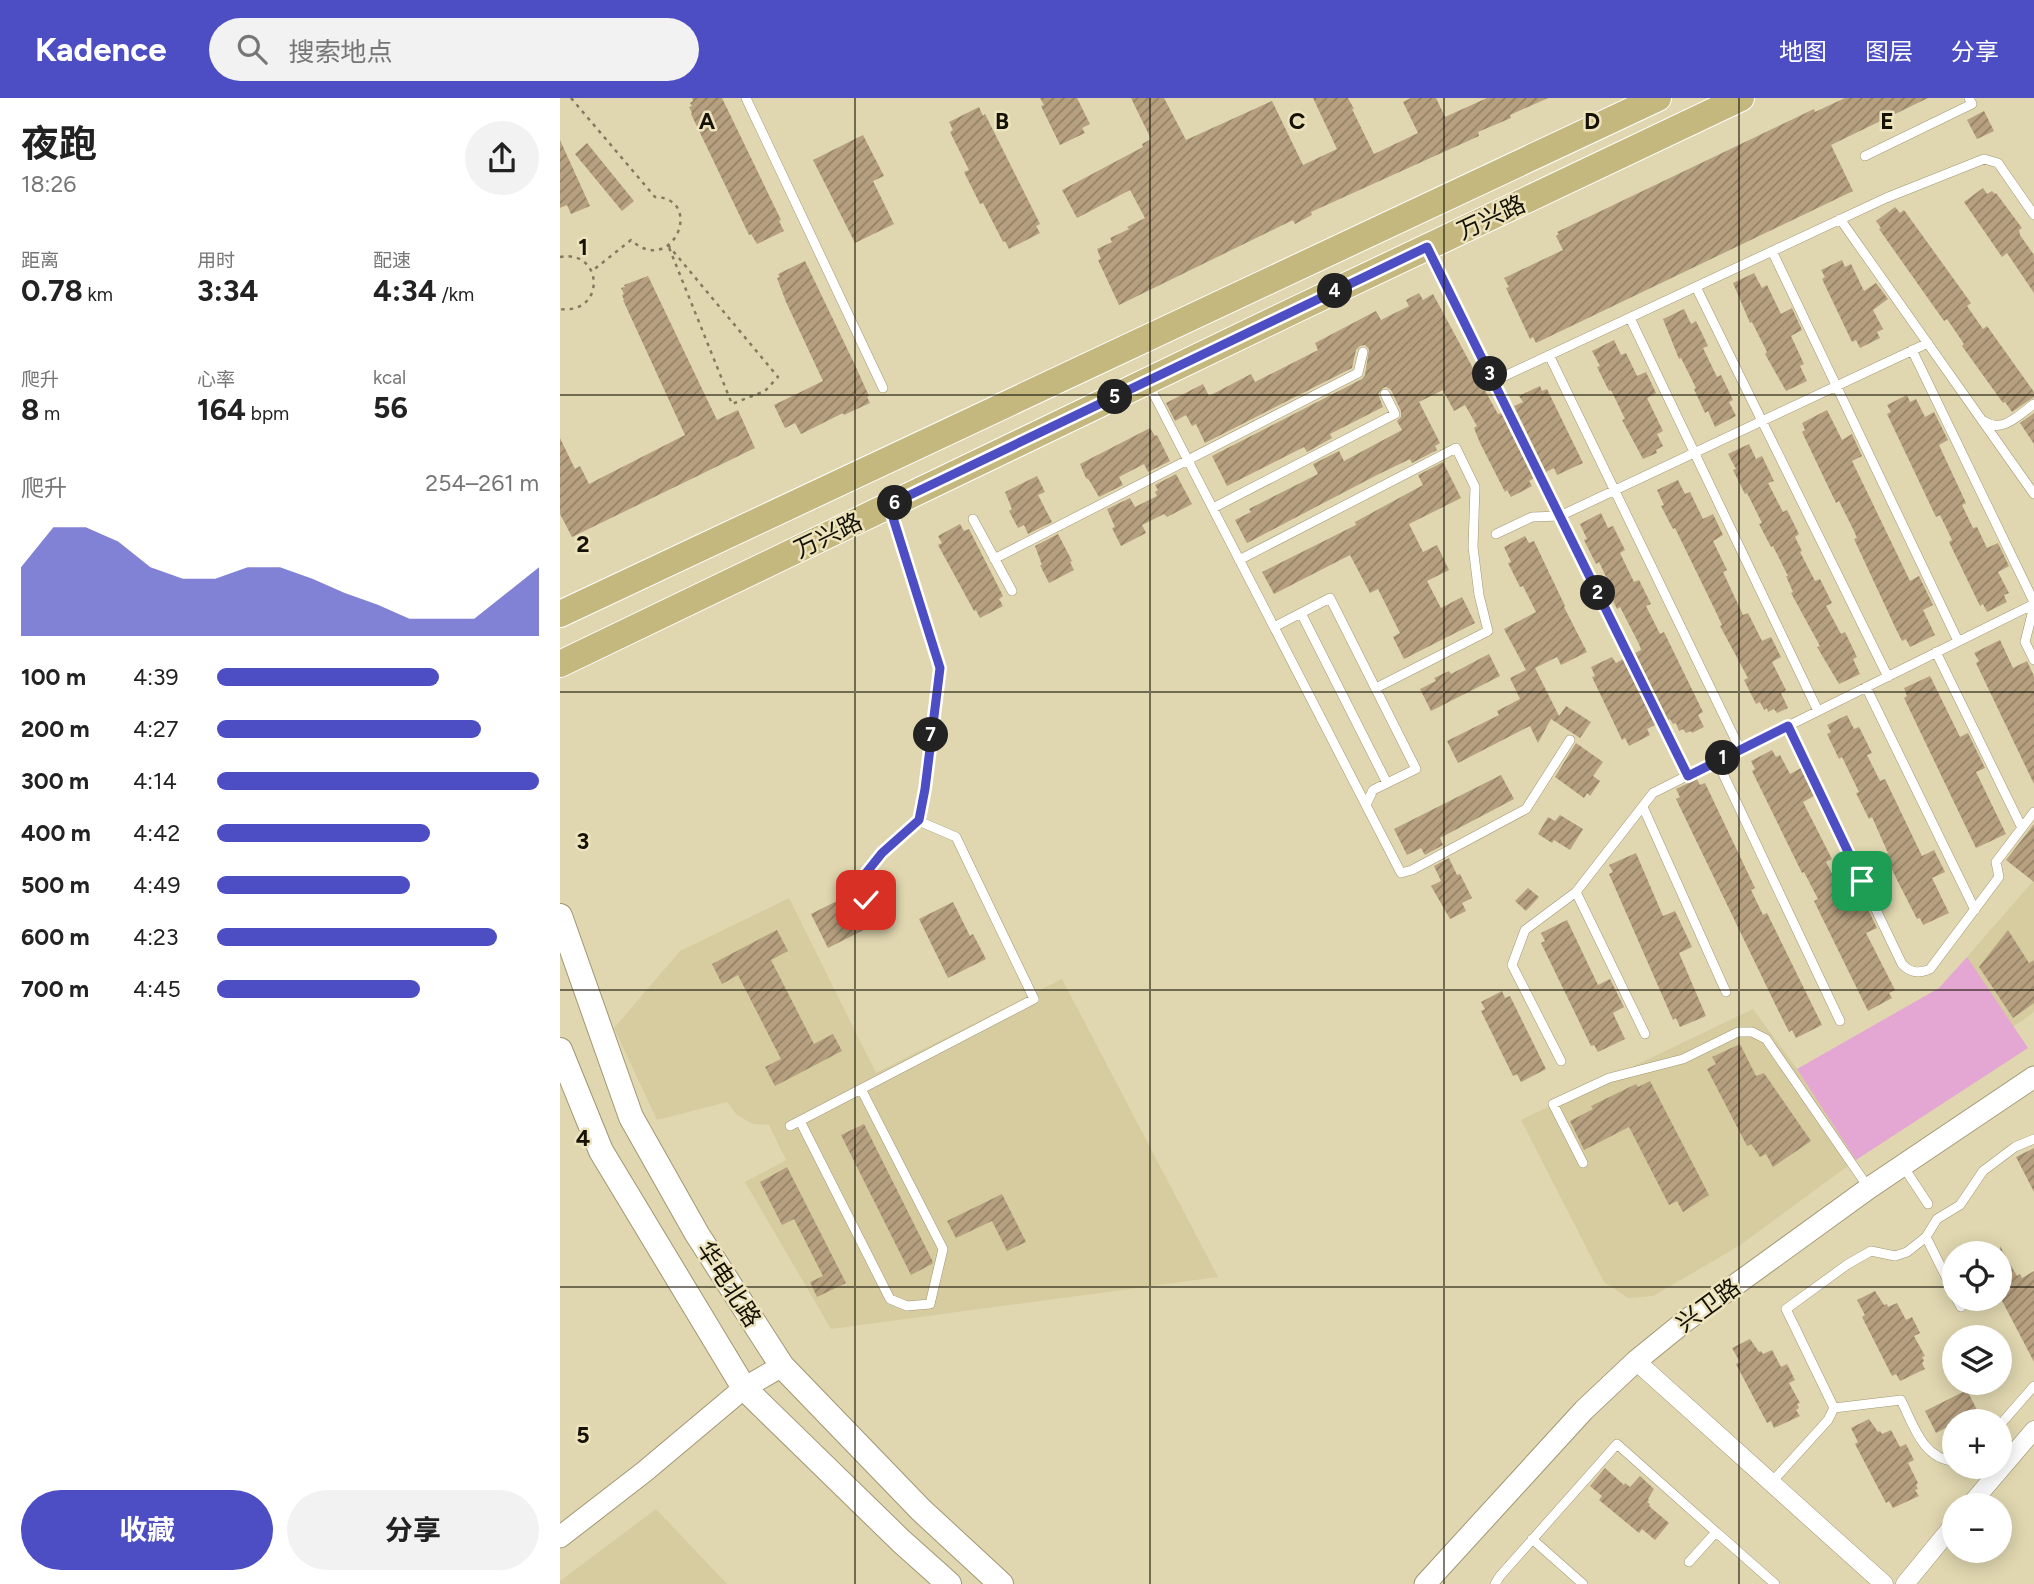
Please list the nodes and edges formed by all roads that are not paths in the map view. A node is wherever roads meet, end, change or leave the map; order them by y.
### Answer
1 (746, 98) edge
2 (1658, 98) edge
3 (1741, 98) edge
4 (1969, 98) edge
5 (1865, 156) dead end
6 (2034, 215) edge
7 (1840, 219) junction
8 (1427, 247) junction
9 (1772, 251) junction
10 (1696, 287) junction
11 (1630, 318) junction
12 (1928, 343) junction
13 (1912, 351) junction
14 (1363, 352) dead end
15 (1549, 355) junction
16 (1147, 381) junction
17 (1494, 381) junction
18 (1836, 386) junction
19 (883, 388) dead end
20 (1385, 394) dead end
21 (2034, 404) edge
22 (1762, 421) junction
23 (1982, 421) junction
24 (1695, 453) junction
25 (1187, 459) junction
26 (1616, 490) junction
27 (2034, 494) edge
28 (889, 505) junction
29 (1213, 509) junction
30 (1560, 516) junction
31 (973, 519) dead end
32 (1496, 534) dead end
33 (994, 559) junction
34 (1239, 560) junction
35 (1012, 591) dead end
36 (2034, 604) edge
37 (1301, 613) junction
38 (560, 614) edge
39 (1274, 627) junction
40 (1958, 641) junction
41 (1936, 652) junction
42 (2034, 660) edge
43 (560, 664) edge
44 (1888, 677) junction
45 (1866, 687) junction
46 (1376, 688) junction
47 (1818, 711) junction
48 (1788, 726) junction
49 (1570, 740) dead end
50 (1740, 750) junction
51 (1717, 761) junction
52 (1688, 776) junction
53 (1387, 783) junction
54 (1366, 805) junction
55 (1643, 807) junction
56 (2034, 812) edge
57 (921, 822) dead end
58 (2022, 828) junction
59 (1576, 892) junction
60 (866, 900) dead end
61 (1975, 910) junction
62 (560, 916) edge
63 (1726, 992) dead end
64 (1840, 1021) dead end
65 (1645, 1034) dead end
66 (560, 1050) edge
67 (1561, 1061) dead end
68 (2034, 1077) edge
69 (861, 1089) junction
70 (800, 1121) junction
71 (790, 1126) dead end
72 (2034, 1139) edge
73 (1583, 1163) dead end
74 (1903, 1166) junction
75 (1869, 1188) junction
76 (1933, 1212) junction
77 (1926, 1237) junction
78 (1942, 1270) edge
79 (1636, 1361) junction
80 (782, 1366) junction
81 (2034, 1386) edge
82 (744, 1388) junction
83 (1834, 1408) junction
84 (2012, 1411) edge
85 (2034, 1430) edge
86 (1942, 1459) edge
87 (1771, 1483) junction
88 (1980, 1493) edge
89 (1716, 1532) junction
90 (560, 1537) edge
91 (1532, 1539) junction
92 (1942, 1539) edge
93 (1689, 1562) dead end
94 (949, 1584) edge
95 (1001, 1584) edge
96 (1425, 1584) edge
97 (1495, 1584) edge
98 (1583, 1584) edge
99 (1775, 1584) edge
100 (1884, 1584) edge
101 (1905, 1584) edge

1 - 19 lane
2 - 38 main road, 万兴路
3 - 8 main road, 万兴路
4 - 5 lane
6 - 7 lane
7 - 9 lane
7 - 12 lane
8 - 16 main road, 万兴路
8 - 17 lane
9 - 10 lane
9 - 18 lane
10 - 11 lane
10 - 22 lane
11 - 15 lane
11 - 24 lane
12 - 13 lane
12 - 23 lane
13 - 18 lane
13 - 36 lane
14 - 25 lane
15 - 17 lane
15 - 26 lane
16 - 25 lane
16 - 28 main road, 万兴路
17 - 30 lane
18 - 22 lane
18 - 40 lane
20 - 29 lane
21 - 23 lane
22 - 24 lane
22 - 44 lane
23 - 27 lane
24 - 26 lane
24 - 47 lane
25 - 29 lane
25 - 33 lane
26 - 30 lane
26 - 50 lane
28 - 43 main road, 万兴路
28 - 60 lane
29 - 34 lane
30 - 32 lane
30 - 52 lane
31 - 33 lane
33 - 35 lane
34 - 39 lane
34 - 46 lane
36 - 40 lane
36 - 42 lane
37 - 39 lane
37 - 46 lane
37 - 53 lane
39 - 54 lane
40 - 41 lane
41 - 44 lane
41 - 58 lane
44 - 45 lane
45 - 47 lane
45 - 61 lane
46 - 53 lane
47 - 48 lane
48 - 50 lane
48 - 61 lane
49 - 54 lane
50 - 51 lane
51 - 52 lane
51 - 64 lane
52 - 55 lane
53 - 54 lane
55 - 59 lane
55 - 63 lane
56 - 58 lane
57 - 69 lane
58 - 61 lane
59 - 65 lane
59 - 67 lane
62 - 80 main road, 华电北路
66 - 82 main road, 华电北路
68 - 74 street, 兴卫路
69 - 70 lane
69 - 70 lane
70 - 71 lane
72 - 76 lane
73 - 75 lane
74 - 75 street, 兴卫路
74 - 76 lane
75 - 79 street, 兴卫路
76 - 77 lane
77 - 78 lane
77 - 83 lane
79 - 87 street
79 - 96 street, 兴卫路
80 - 82 street
80 - 95 main road, 华电北路
81 - 84 lane
82 - 90 street
82 - 94 main road, 华电北路
83 - 86 lane
83 - 87 lane
85 - 88 street
87 - 100 street
89 - 91 lane
89 - 93 lane
89 - 99 lane
91 - 97 lane
91 - 98 lane
92 - 101 street

